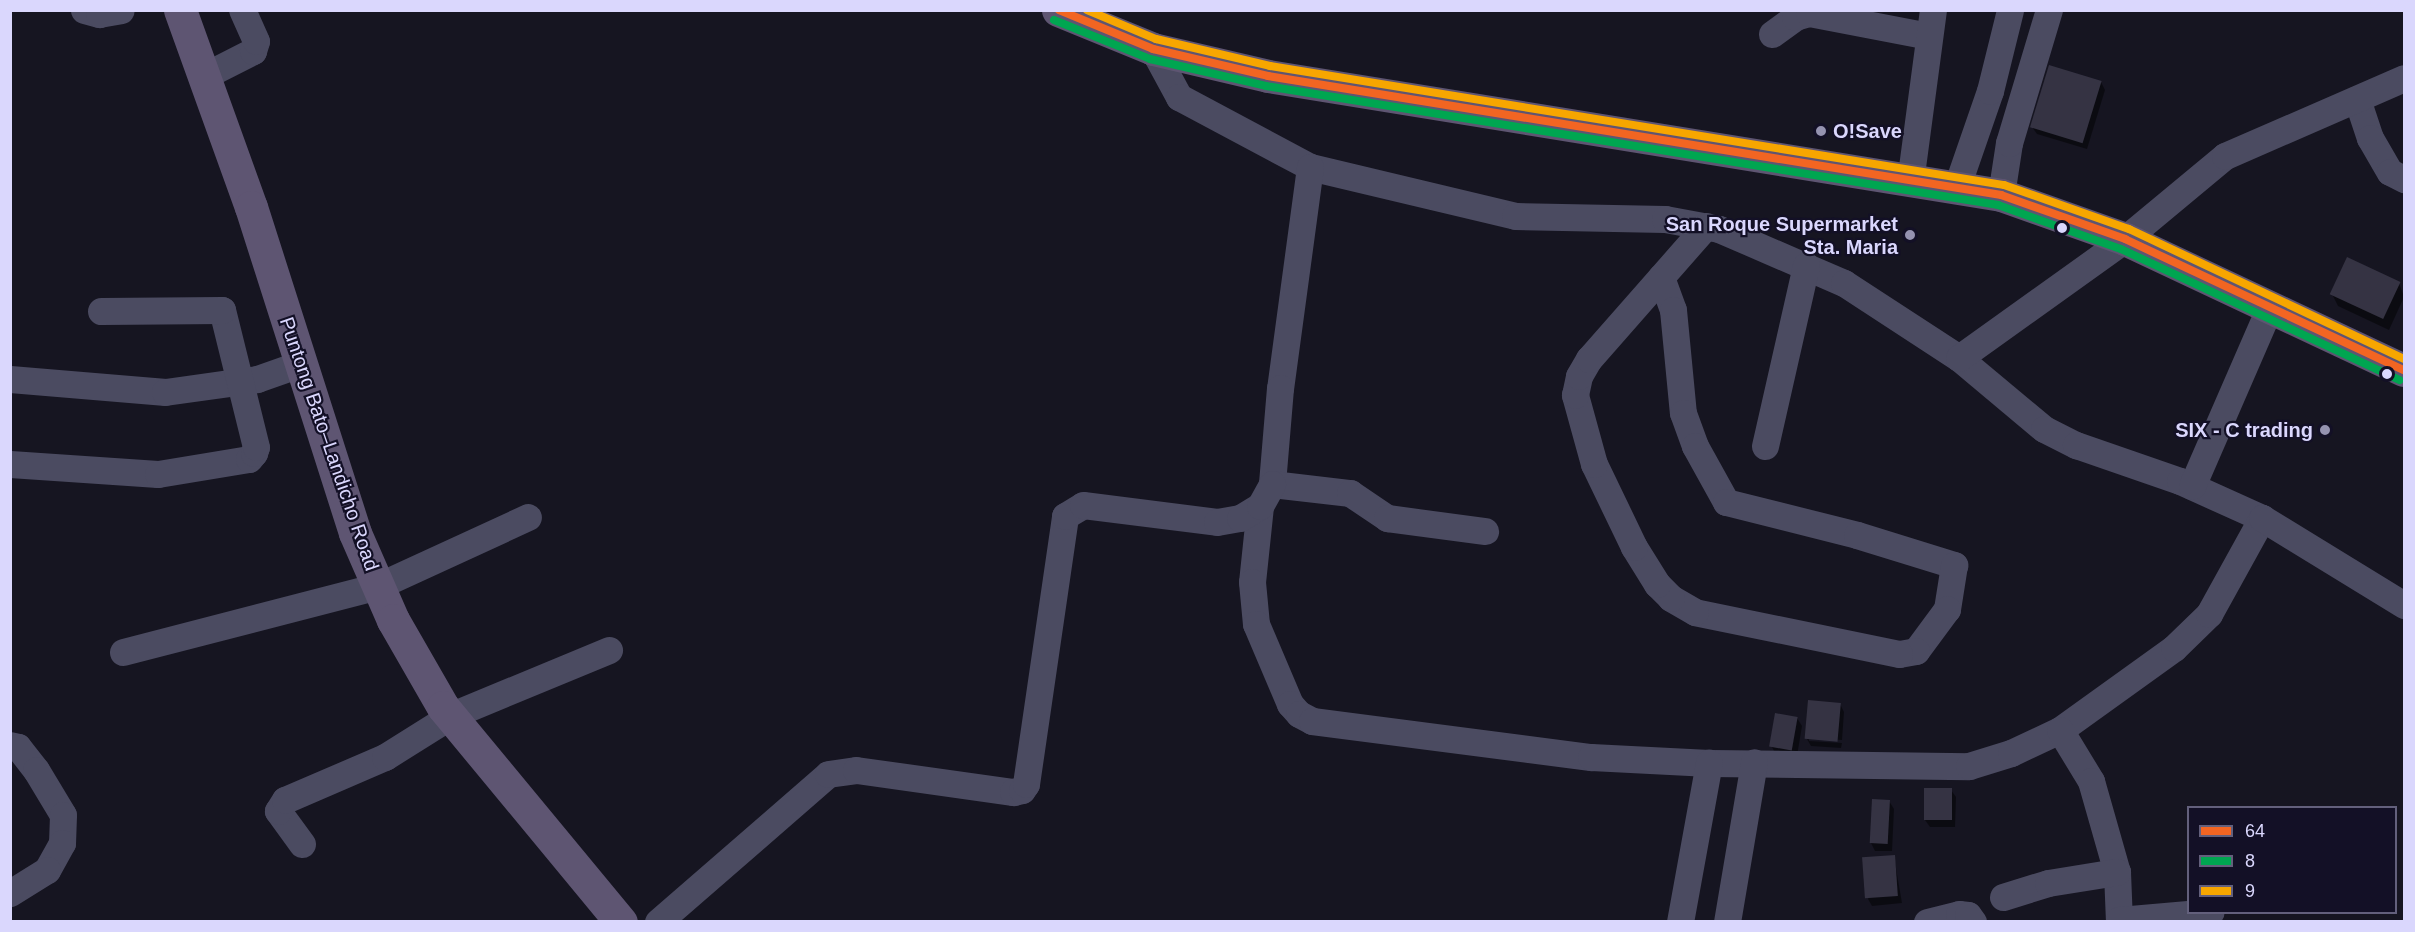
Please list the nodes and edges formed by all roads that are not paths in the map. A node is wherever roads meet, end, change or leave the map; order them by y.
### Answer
1 (84, 10) edge
2 (121, 10) edge
3 (180, 10) edge
4 (242, 10) edge
5 (1058, 10) edge
6 (2010, 10) edge
7 (2049, 10) edge
8 (1931, 23) edge
9 (1772, 34) dead end
10 (1153, 49) junction
11 (204, 76) junction
12 (2404, 78) edge
13 (2357, 99) junction
14 (1310, 167) junction
15 (2404, 179) edge
16 (1910, 182) junction
17 (1956, 189) junction
18 (2001, 195) junction
19 (1706, 226) junction
20 (2125, 238) junction
21 (1806, 266) junction
22 (1661, 277) junction
23 (2270, 307) junction
24 (101, 312) dead end
25 (1959, 357) junction
26 (300, 364) junction
27 (2404, 370) edge
28 (238, 382) junction
29 (12, 386) edge
30 (1764, 446) dead end
31 (10, 465) edge
32 (2192, 486) junction
33 (1266, 495) junction
34 (528, 517) dead end
35 (2262, 518) junction
36 (1485, 531) dead end
37 (378, 586) junction
38 (2404, 605) edge
39 (609, 650) dead end
40 (123, 652) dead end
41 (452, 715) junction
42 (2060, 730) junction
43 (10, 745) edge
44 (1754, 762) junction
45 (1709, 763) junction
46 (302, 844) dead end
47 (2117, 872) junction
48 (10, 893) edge
49 (2003, 897) dead end
50 (2191, 914) edge
51 (621, 921) edge
52 (658, 921) edge
53 (1680, 921) edge
54 (1727, 921) edge
55 (1927, 921) edge
56 (1973, 921) edge
57 (2119, 921) edge

1 - 2 street
3 - 11 main road, Puntong Bato–Landicho Road
4 - 11 street
5 - 10 main road
6 - 17 street
7 - 18 street
8 - 9 street
8 - 16 street
10 - 14 street
10 - 16 main road
11 - 26 main road, Puntong Bato–Landicho Road
12 - 13 street
13 - 15 street
13 - 20 street
14 - 19 street
14 - 33 street
16 - 17 main road
17 - 18 main road
18 - 20 main road
19 - 21 street
19 - 22 street
20 - 23 main road
20 - 25 street
21 - 25 street
21 - 30 street
22 - 22 street
23 - 27 main road
23 - 32 street
24 - 28 street
25 - 32 street
26 - 28 street
26 - 37 main road, Puntong Bato–Landicho Road
28 - 29 street
28 - 31 street
32 - 35 street
33 - 36 street
33 - 45 street
33 - 52 street
34 - 37 street
35 - 38 street
35 - 42 street
37 - 40 street
37 - 41 main road, Puntong Bato–Landicho Road
39 - 41 street
41 - 46 street
41 - 51 main road, Puntong Bato–Landicho Road
42 - 44 street
42 - 47 street
43 - 48 street
44 - 45 street
44 - 54 street
45 - 53 street
47 - 49 street
47 - 57 street
50 - 57 street
55 - 56 street

